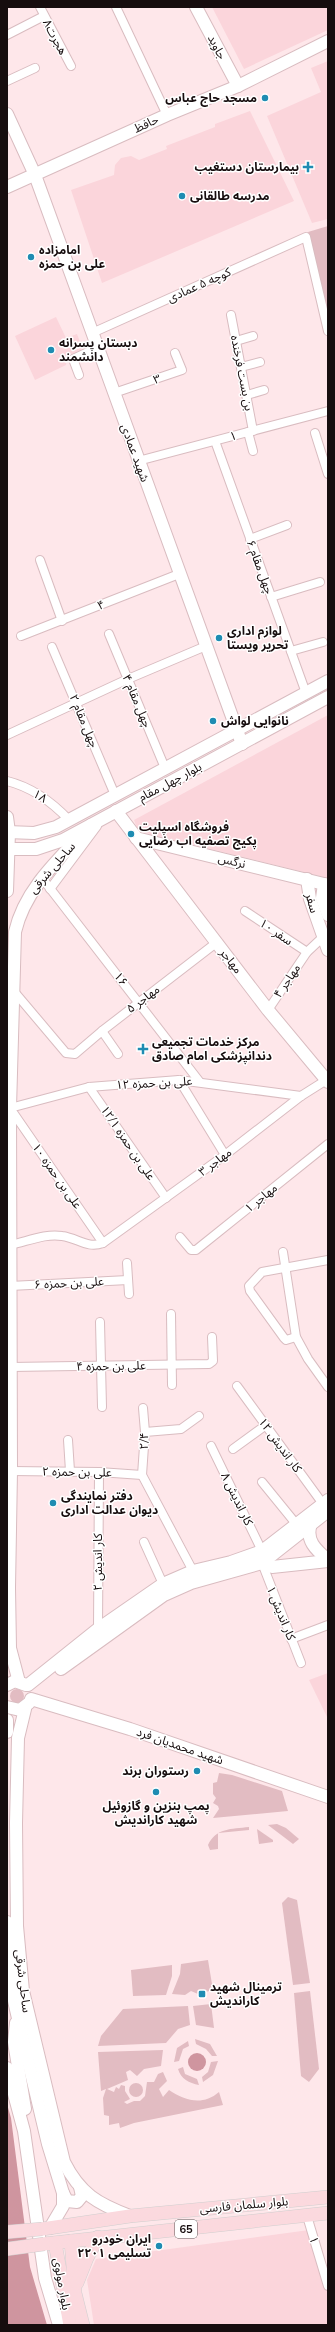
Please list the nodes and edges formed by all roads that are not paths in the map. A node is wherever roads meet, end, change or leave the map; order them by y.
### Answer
1 (40, 7) edge
2 (116, 7) edge
3 (196, 7) edge
4 (44, 16) junction
5 (7, 35) edge
6 (328, 41) edge
7 (71, 66) dead end
8 (35, 68) dead end
9 (7, 81) edge
10 (238, 86) junction
11 (7, 114) edge
12 (167, 115) junction
13 (35, 175) junction
14 (7, 187) edge
15 (231, 315) dead end
16 (328, 330) edge
17 (92, 332) junction
18 (253, 336) dead end
19 (236, 341) junction
20 (97, 348) junction
21 (175, 353) dead end
22 (260, 362) dead end
23 (241, 368) junction
24 (79, 375) dead end
25 (264, 390) dead end
26 (114, 393) junction
27 (247, 395) junction
28 (328, 411) edge
29 (250, 431) junction
30 (315, 433) dead end
31 (214, 441) junction
32 (253, 451) dead end
33 (138, 461) junction
34 (328, 474) edge
35 (287, 525) dead end
36 (250, 540) junction
37 (40, 560) dead end
38 (180, 574) junction
39 (320, 582) dead end
40 (271, 597) junction
41 (62, 621) junction
42 (109, 634) dead end
43 (21, 636) dead end
44 (323, 642) dead end
45 (206, 646) junction
46 (52, 647) dead end
47 (291, 651) junction
48 (128, 679) junction
49 (328, 681) edge
50 (306, 693) junction
51 (328, 697) edge
52 (76, 703) junction
53 (236, 730) junction
54 (7, 735) edge
55 (242, 744) junction
56 (165, 768) junction
57 (7, 781) edge
58 (115, 795) junction
59 (116, 811) junction
60 (7, 817) edge
61 (102, 819) junction
62 (68, 820) junction
63 (91, 825) junction
64 (8, 832) edge
65 (136, 838) junction
66 (7, 849) edge
67 (7, 875) edge
68 (42, 878) junction
69 (307, 879) junction
70 (326, 884) edge
71 (50, 890) junction
72 (7, 891) edge
73 (316, 898) junction
74 (245, 911) dead end
75 (328, 915) edge
76 (323, 937) junction
77 (216, 943) junction
78 (328, 950) edge
79 (307, 952) junction
80 (12, 988) junction
81 (139, 1002) junction
82 (268, 1010) junction
83 (102, 1031) junction
84 (118, 1054) dead end
85 (179, 1080) junction
86 (198, 1081) junction
87 (328, 1081) edge
88 (90, 1087) junction
89 (301, 1096) junction
90 (10, 1108) junction
91 (328, 1144) edge
92 (225, 1155) junction
93 (166, 1198) junction
94 (180, 1237) dead end
95 (103, 1243) junction
96 (10, 1245) junction
97 (283, 1252) dead end
98 (328, 1260) edge
99 (127, 1263) dead end
100 (286, 1266) junction
101 (128, 1280) junction
102 (10, 1286) junction
103 (128, 1294) dead end
104 (171, 1314) dead end
105 (100, 1322) dead end
106 (212, 1337) dead end
107 (296, 1337) junction
108 (172, 1365) junction
109 (101, 1366) junction
110 (10, 1367) junction
111 (172, 1385) dead end
112 (237, 1386) dead end
113 (328, 1387) edge
114 (102, 1407) dead end
115 (143, 1408) dead end
116 (199, 1416) dead end
117 (266, 1425) junction
118 (145, 1432) junction
119 (68, 1440) dead end
120 (211, 1446) dead end
121 (233, 1449) dead end
122 (11, 1471) junction
123 (70, 1471) junction
124 (99, 1472) junction
125 (142, 1475) junction
126 (262, 1482) dead end
127 (326, 1505) edge
128 (311, 1524) junction
129 (296, 1525) junction
130 (144, 1542) dead end
131 (262, 1557) junction
132 (328, 1560) edge
133 (193, 1571) junction
134 (163, 1584) junction
135 (328, 1625) edge
136 (98, 1629) junction
137 (291, 1639) junction
138 (301, 1663) dead end
139 (7, 1685) edge
140 (27, 1693) junction
141 (7, 1707) edge
142 (7, 1720) edge
143 (7, 1732) edge
144 (328, 1797) edge
145 (7, 1922) edge
146 (17, 2014) junction
147 (7, 2068) edge
148 (24, 2131) junction
149 (80, 2186) junction
150 (63, 2193) junction
151 (328, 2197) edge
152 (328, 2213) edge
153 (130, 2216) junction
154 (308, 2216) junction
155 (46, 2228) junction
156 (7, 2232) edge
157 (98, 2237) junction
158 (52, 2246) junction
159 (72, 2246) junction
160 (7, 2249) edge
161 (328, 2286) edge
162 (75, 2293) junction
163 (59, 2325) edge
164 (70, 2325) edge
165 (83, 2325) edge

1 - 4 street, هجرت۸
2 - 12 street
3 - 10 main road, جاوید
4 - 5 street
4 - 7 street, هجرت۸
6 - 10 main road, حافظ
8 - 9 street
10 - 12 main road, حافظ
11 - 13 main road, شهید عمادی
12 - 13 main road, حافظ
13 - 14 main road, حافظ
13 - 17 main road, شهید عمادی
15 - 19 street, بن بست فرخنده
16 - 17 street, کوچه ۵ عمادی
17 - 20 main road, شهید عمادی
18 - 19 street
19 - 23 street, بن بست فرخنده
20 - 24 street
20 - 26 main road, شهید عمادی
21 - 26 street, ۳
22 - 23 street
23 - 27 street, بن بست فرخنده
25 - 27 street
26 - 33 main road, شهید عمادی
27 - 29 street, بن بست فرخنده
28 - 29 street, ۱
29 - 31 street, ۱
29 - 32 street, بن بست فرخنده
30 - 34 street
31 - 33 street, ۱
31 - 36 street, چهل مقام ۶
33 - 38 main road, شهید عمادی
35 - 36 street
36 - 40 street, چهل مقام ۶
37 - 41 street
38 - 41 street, ۴
38 - 45 main road, شهید عمادی
39 - 40 street
40 - 47 street, چهل مقام ۶
41 - 43 street, ۴
42 - 48 street, چهل مقام ۴
44 - 47 street
45 - 48 street
45 - 53 main road, شهید عمادی
46 - 52 street, چهل مقام ۲
47 - 50 street, چهل مقام ۶
48 - 52 street
48 - 56 street, چهل مقام ۴
49 - 50 main road, بلوار چهل مقام
50 - 53 main road, بلوار چهل مقام
51 - 55 main road, بلوار چهل مقام
52 - 54 street
52 - 58 street, چهل مقام ۲
53 - 55 main road, شهید عمادی
53 - 56 main road, بلوار چهل مقام
55 - 59 main road, بلوار چهل مقام
56 - 58 main road, بلوار چهل مقام
57 - 62 street, ۱۸
58 - 62 main road, بلوار چهل مقام
59 - 61 main road, بلوار چهل مقام
59 - 65 main road, مهاجر
60 - 64 main road
61 - 63 main road, بلوار چهل مقام
61 - 71 street
62 - 64 main road, بلوار چهل مقام
63 - 66 main road, بلوار چهل مقام
63 - 68 main road, ساحلی شرقی
64 - 66 main road
65 - 69 main road, نرگس
65 - 77 main road, مهاجر
66 - 67 main road
67 - 72 main road
68 - 71 street, ۱۶
68 - 80 main road, ساحلی شرقی
69 - 70 main road, نرگس
69 - 73 main road, سفر
70 - 73 main road, سفر
71 - 81 street, ۱۶
73 - 75 main road, سفر
73 - 76 main road, سفر
74 - 79 street, ۱۰ سفر
76 - 78 main road, سفر
76 - 79 street, ۴ مهاجر
77 - 81 street, ۵ مهاجر
77 - 82 main road, مهاجر
79 - 82 street, ۴ مهاجر
80 - 83 street, ۵ مهاجر
80 - 90 main road, ساحلی شرقی
81 - 83 street, ۵ مهاجر
81 - 86 street, ۱۶
82 - 87 main road, مهاجر
83 - 84 street
85 - 86 street, ۱۲ علی بن حمزه
85 - 88 street, ۱۲ علی بن حمزه
85 - 92 street
86 - 89 street, ۱۲ علی بن حمزه
87 - 89 street, ۳ مهاجر
88 - 90 street, ۱۲ علی بن حمزه
88 - 93 street, ۱۲/۱ علی بن حمزه
89 - 92 street, ۳ مهاجر
90 - 95 street, ۱۰ علی بن حمزه
90 - 96 main road, ساحلی شرقی
91 - 94 street, ۱ مهاجر
92 - 93 street, ۳ مهاجر
93 - 95 street, ۳ مهاجر
95 - 96 street
96 - 102 main road, ساحلی شرقی
97 - 100 street
98 - 100 street
99 - 101 street
100 - 107 street
100 - 107 street
101 - 102 street, ۶ علی بن حمزه
101 - 103 street
102 - 110 main road, ساحلی شرقی
104 - 108 street
105 - 109 street
106 - 108 street, ۴ علی بن حمزه
107 - 113 street
108 - 109 street, ۴ علی بن حمزه
108 - 111 street
109 - 110 street, ۴ علی بن حمزه
109 - 114 street
110 - 122 main road, ساحلی شرقی
112 - 117 street, ۱۲ کار اندیش
115 - 118 street, ۲/۴
116 - 118 street
117 - 121 street
117 - 127 street, ۱۲ کار اندیش
118 - 125 street, ۲/۴
119 - 123 street
120 - 131 street, ۸ کار اندیش
122 - 123 street, ۲ علی بن حمزه
122 - 140 main road, ساحلی شرقی
123 - 124 street, ۲ علی بن حمزه
124 - 125 street, ۲ علی بن حمزه
124 - 136 street, ۲ کار اندیش
125 - 133 street
126 - 129 street
127 - 128 main road
127 - 129 main road
128 - 131 main road
128 - 132 main road
129 - 131 main road
130 - 134 street
131 - 132 main road
131 - 133 main road
131 - 137 street, ۱ کار اندیش
131 - 140 main road
133 - 134 main road
134 - 136 main road
135 - 137 street
136 - 140 main road
137 - 138 street, ۱ کار اندیش
139 - 140 main road
140 - 141 main road, شهید محمدیان فرد
140 - 144 main road, شهید محمدیان فرد
140 - 149 main road, ساحلی شرقی
142 - 143 main road
145 - 146 main road, ساحلی شرقی
146 - 148 main road
146 - 150 main road, ساحلی شرقی
147 - 148 main road
148 - 163 main road
149 - 150 main road
149 - 153 main road, ساحلی شرقی
150 - 155 main road, ساحلی شرقی
151 - 153 main road, بلوار سلمان فارسی / 65
152 - 154 main road, بلوار سلمان فارسی / 65
153 - 155 main road, بلوار سلمان فارسی / 65
154 - 157 main road, بلوار سلمان فارسی / 65
154 - 161 street, ۱
155 - 156 main road, 65, bridge
157 - 159 main road, بلوار سلمان فارسی / 65
157 - 162 main road
158 - 159 main road, بلوار سلمان فارسی / 65
158 - 160 main road, 65, bridge
158 - 164 main road, بلوار مولوی
159 - 162 main road, بلوار مولوی
162 - 165 main road, بلوار مولوی

